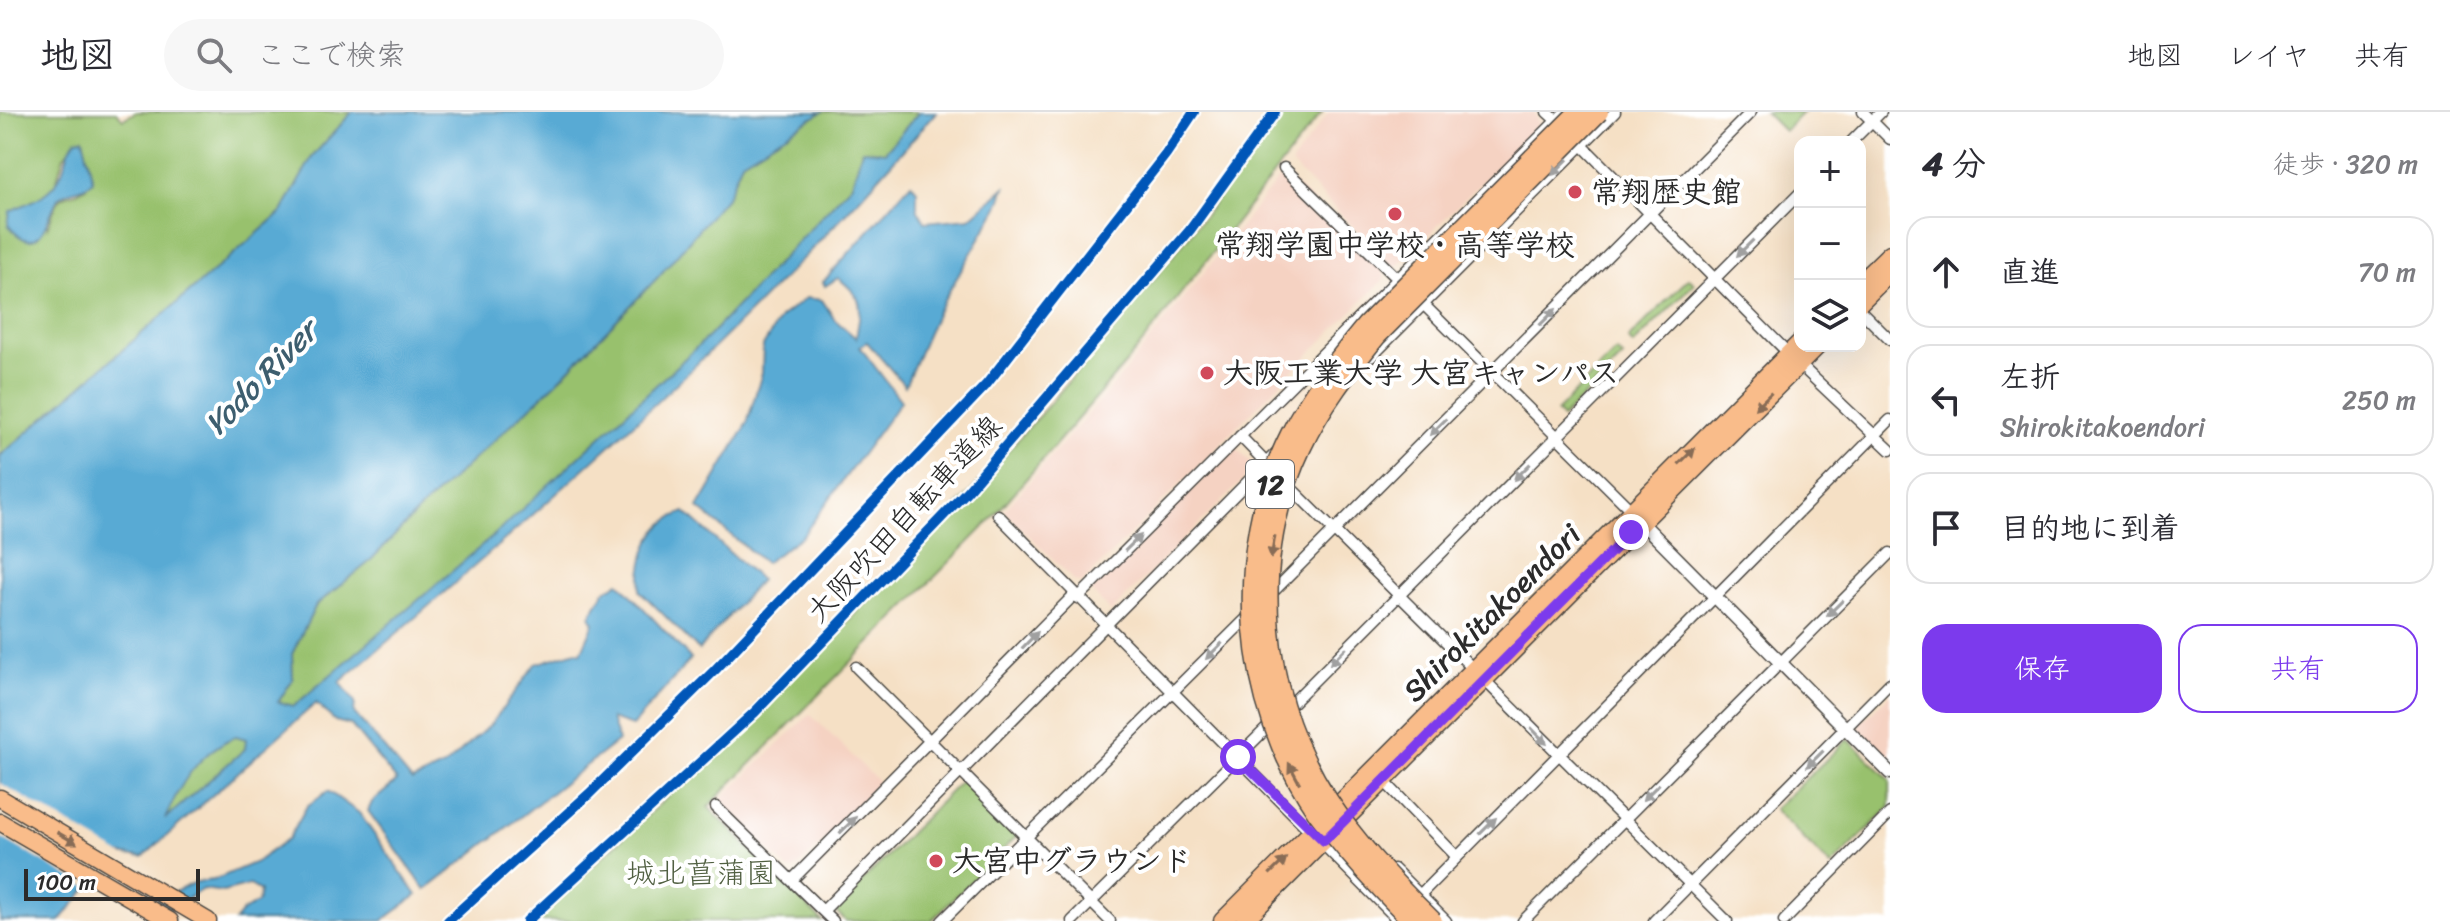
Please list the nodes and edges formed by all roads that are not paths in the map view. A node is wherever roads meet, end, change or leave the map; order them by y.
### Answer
1 (1547, 112) edge
2 (1565, 112) edge
3 (1578, 112) edge
4 (1599, 112) edge
5 (1615, 112) edge
6 (1751, 112) edge
7 (1863, 112) edge
8 (1881, 112) edge
9 (1556, 121) junction
10 (1872, 121) junction
11 (1857, 136) edge
12 (1890, 139) edge
13 (1582, 145) junction
14 (1284, 168) dead end
15 (1794, 199) edge
16 (1650, 214) junction
17 (1890, 253) edge
18 (1890, 273) edge
19 (1399, 279) junction
20 (1714, 279) junction
21 (1862, 280) edge
22 (1866, 297) edge
23 (1423, 304) junction
24 (1866, 316) edge
25 (1890, 340) edge
26 (1796, 353) edge
27 (1493, 372) junction
28 (1890, 420) edge
29 (1875, 435) junction
30 (1240, 436) junction
31 (1556, 437) junction
32 (1890, 450) edge
33 (1266, 463) junction
34 (998, 515) dead end
35 (1637, 517) junction
36 (1334, 531) junction
37 (1890, 553) edge
38 (1399, 595) junction
39 (1076, 596) junction
40 (1715, 598) junction
41 (1104, 624) junction
42 (1781, 664) junction
43 (856, 667) dead end
44 (1479, 676) junction
45 (1890, 683) edge
46 (1172, 690) junction
47 (1846, 728) junction
48 (931, 742) junction
49 (1558, 756) junction
50 (1238, 757) junction
51 (961, 772) junction
52 (1890, 773) edge
53 (1384, 781) junction
54 (0, 798) edge
55 (716, 807) dead end
56 (1890, 813) edge
57 (1346, 818) junction
58 (1623, 820) junction
59 (0, 822) edge
60 (1318, 836) junction
61 (1025, 837) junction
62 (1457, 857) junction
63 (792, 880) junction
64 (1691, 884) junction
65 (1419, 895) junction
66 (1091, 902) junction
67 (823, 911) junction
68 (1400, 920) edge
69 (170, 921) edge
70 (208, 921) edge
71 (833, 921) edge
72 (942, 921) edge
73 (1072, 921) edge
74 (1110, 921) edge
75 (1222, 921) edge
76 (1244, 921) edge
77 (1433, 921) edge
78 (1446, 921) edge
79 (1523, 921) edge
80 (1654, 921) edge
81 (1727, 921) edge
82 (1784, 921) edge

1 - 9 street
2 - 9 street
68 -> 3 highway, 12, bridge
4 -> 77 highway, bridge
5 - 13 street
6 - 16 street
7 - 10 street
8 - 10 street
9 - 13 street
9 - 19 street
10 - 11 street
10 - 12 street
13 - 16 street
13 -> 23 street
14 - 19 street
15 -> 20 street
16 - 20 street
27 -> 16 street
17 - 21 main road
18 - 22 main road
19 - 23 street
19 - 30 street
20 - 26 street
20 - 31 street
23 - 27 street
23 - 33 street
24 - 25 street
26 - 29 street
26 - 35 main road, Shirokitakoendori
27 - 31 street
27 -> 36 street
28 - 29 street
29 - 32 street
29 - 40 street
30 - 33 street
39 -> 30 street
31 - 35 street
31 -> 38 street
33 - 36 street
33 - 41 street
34 - 39 street
35 - 40 street
35 - 44 main road, Shirokitakoendori
36 - 38 street
36 -> 46 street
37 -> 42 street
38 - 44 street
38 -> 50 street
39 - 41 street
48 -> 39 street
40 - 42 street
40 - 49 street
41 - 46 street
41 - 51 street
42 - 47 street
42 -> 58 street
43 - 48 street
44 -> 49 street
44 - 53 main road, Shirokitakoendori
44 - 60 main road, Shirokitakoendori
45 - 47 street
46 - 50 street
46 - 61 street
47 - 52 street
47 -> 64 street
48 - 51 street
63 -> 48 street
49 - 58 street
62 -> 49 street
50 - 60 street
50 - 66 street
51 - 61 street
51 - 67 street
53 - 57 main road, Shirokitakoendori
53 - 62 street
54 -> 70 main road
55 - 63 street
56 - 82 street
57 - 60 main road, Shirokitakoendori
57 - 65 street
58 - 64 street
58 - 79 street
59 - 69 main road
60 - 68 street
75 -> 60 main road, Shirokitakoendori
60 - 76 main road, Shirokitakoendori
61 - 66 street
61 - 72 street
62 - 65 street
63 - 67 street
64 - 80 street
64 - 81 street
65 - 68 street
65 - 78 street
66 - 73 street
66 - 74 street
67 - 71 street

